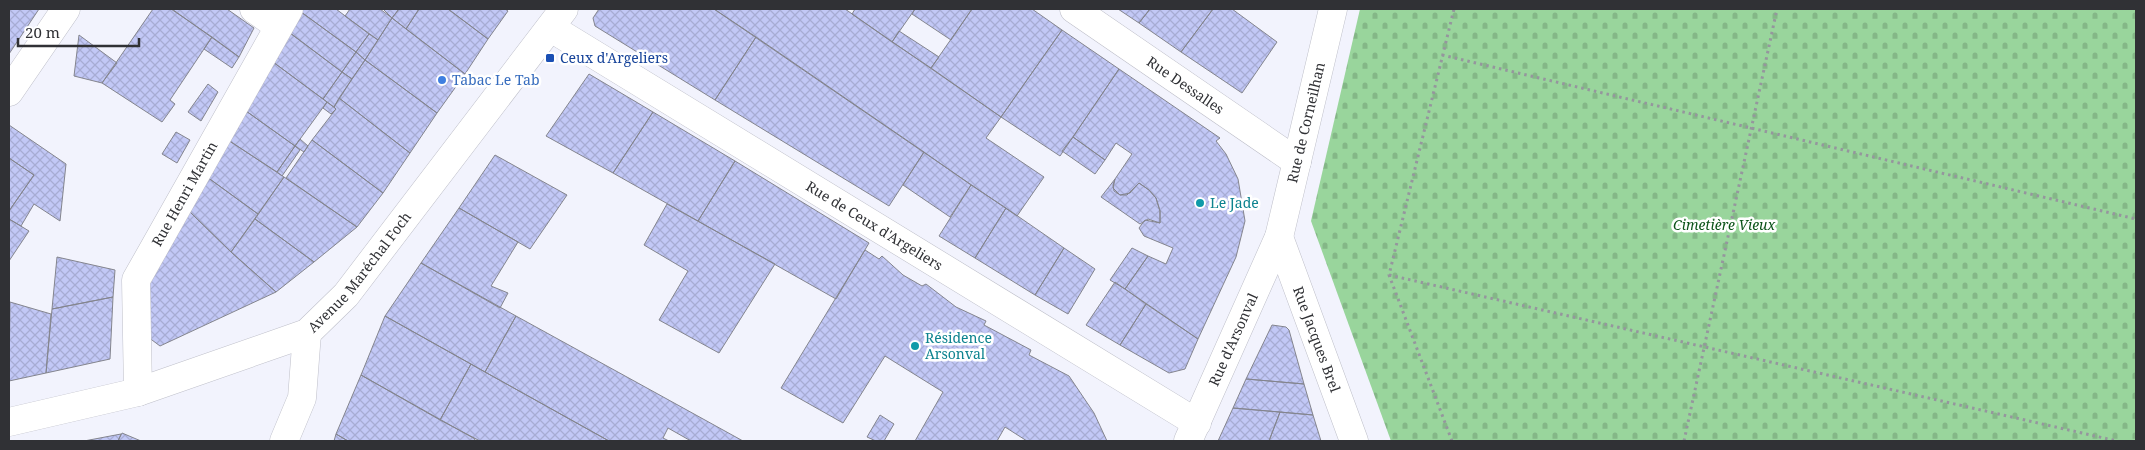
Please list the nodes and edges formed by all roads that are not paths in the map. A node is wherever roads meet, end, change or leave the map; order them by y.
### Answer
1 (66, 9) edge
2 (254, 9) edge
3 (1074, 9) edge
4 (1333, 9) edge
5 (284, 17) edge
6 (558, 18) edge
7 (9, 92) edge
8 (1297, 162) junction
9 (1279, 237) junction
10 (308, 333) junction
11 (138, 392) junction
12 (9, 422) edge
13 (1192, 432) edge
14 (284, 441) edge
15 (1354, 441) edge

1 - 7 street
2 - 5 street
3 - 8 street, Rue Dessalles
4 - 8 street, Rue de Corneilhan
5 - 11 street, Rue Henri Martin
6 - 10 street, Avenue Maréchal Foch
6 - 13 street, Rue de Ceux d'Argeliers
8 - 9 street, Rue de Corneilhan
9 - 13 street, Rue d'Arsonval
9 - 15 street, Rue Jacques Brel
10 - 11 street, Avenue Maréchal Foch
10 - 14 street
11 - 12 street, Avenue Maréchal Foch

